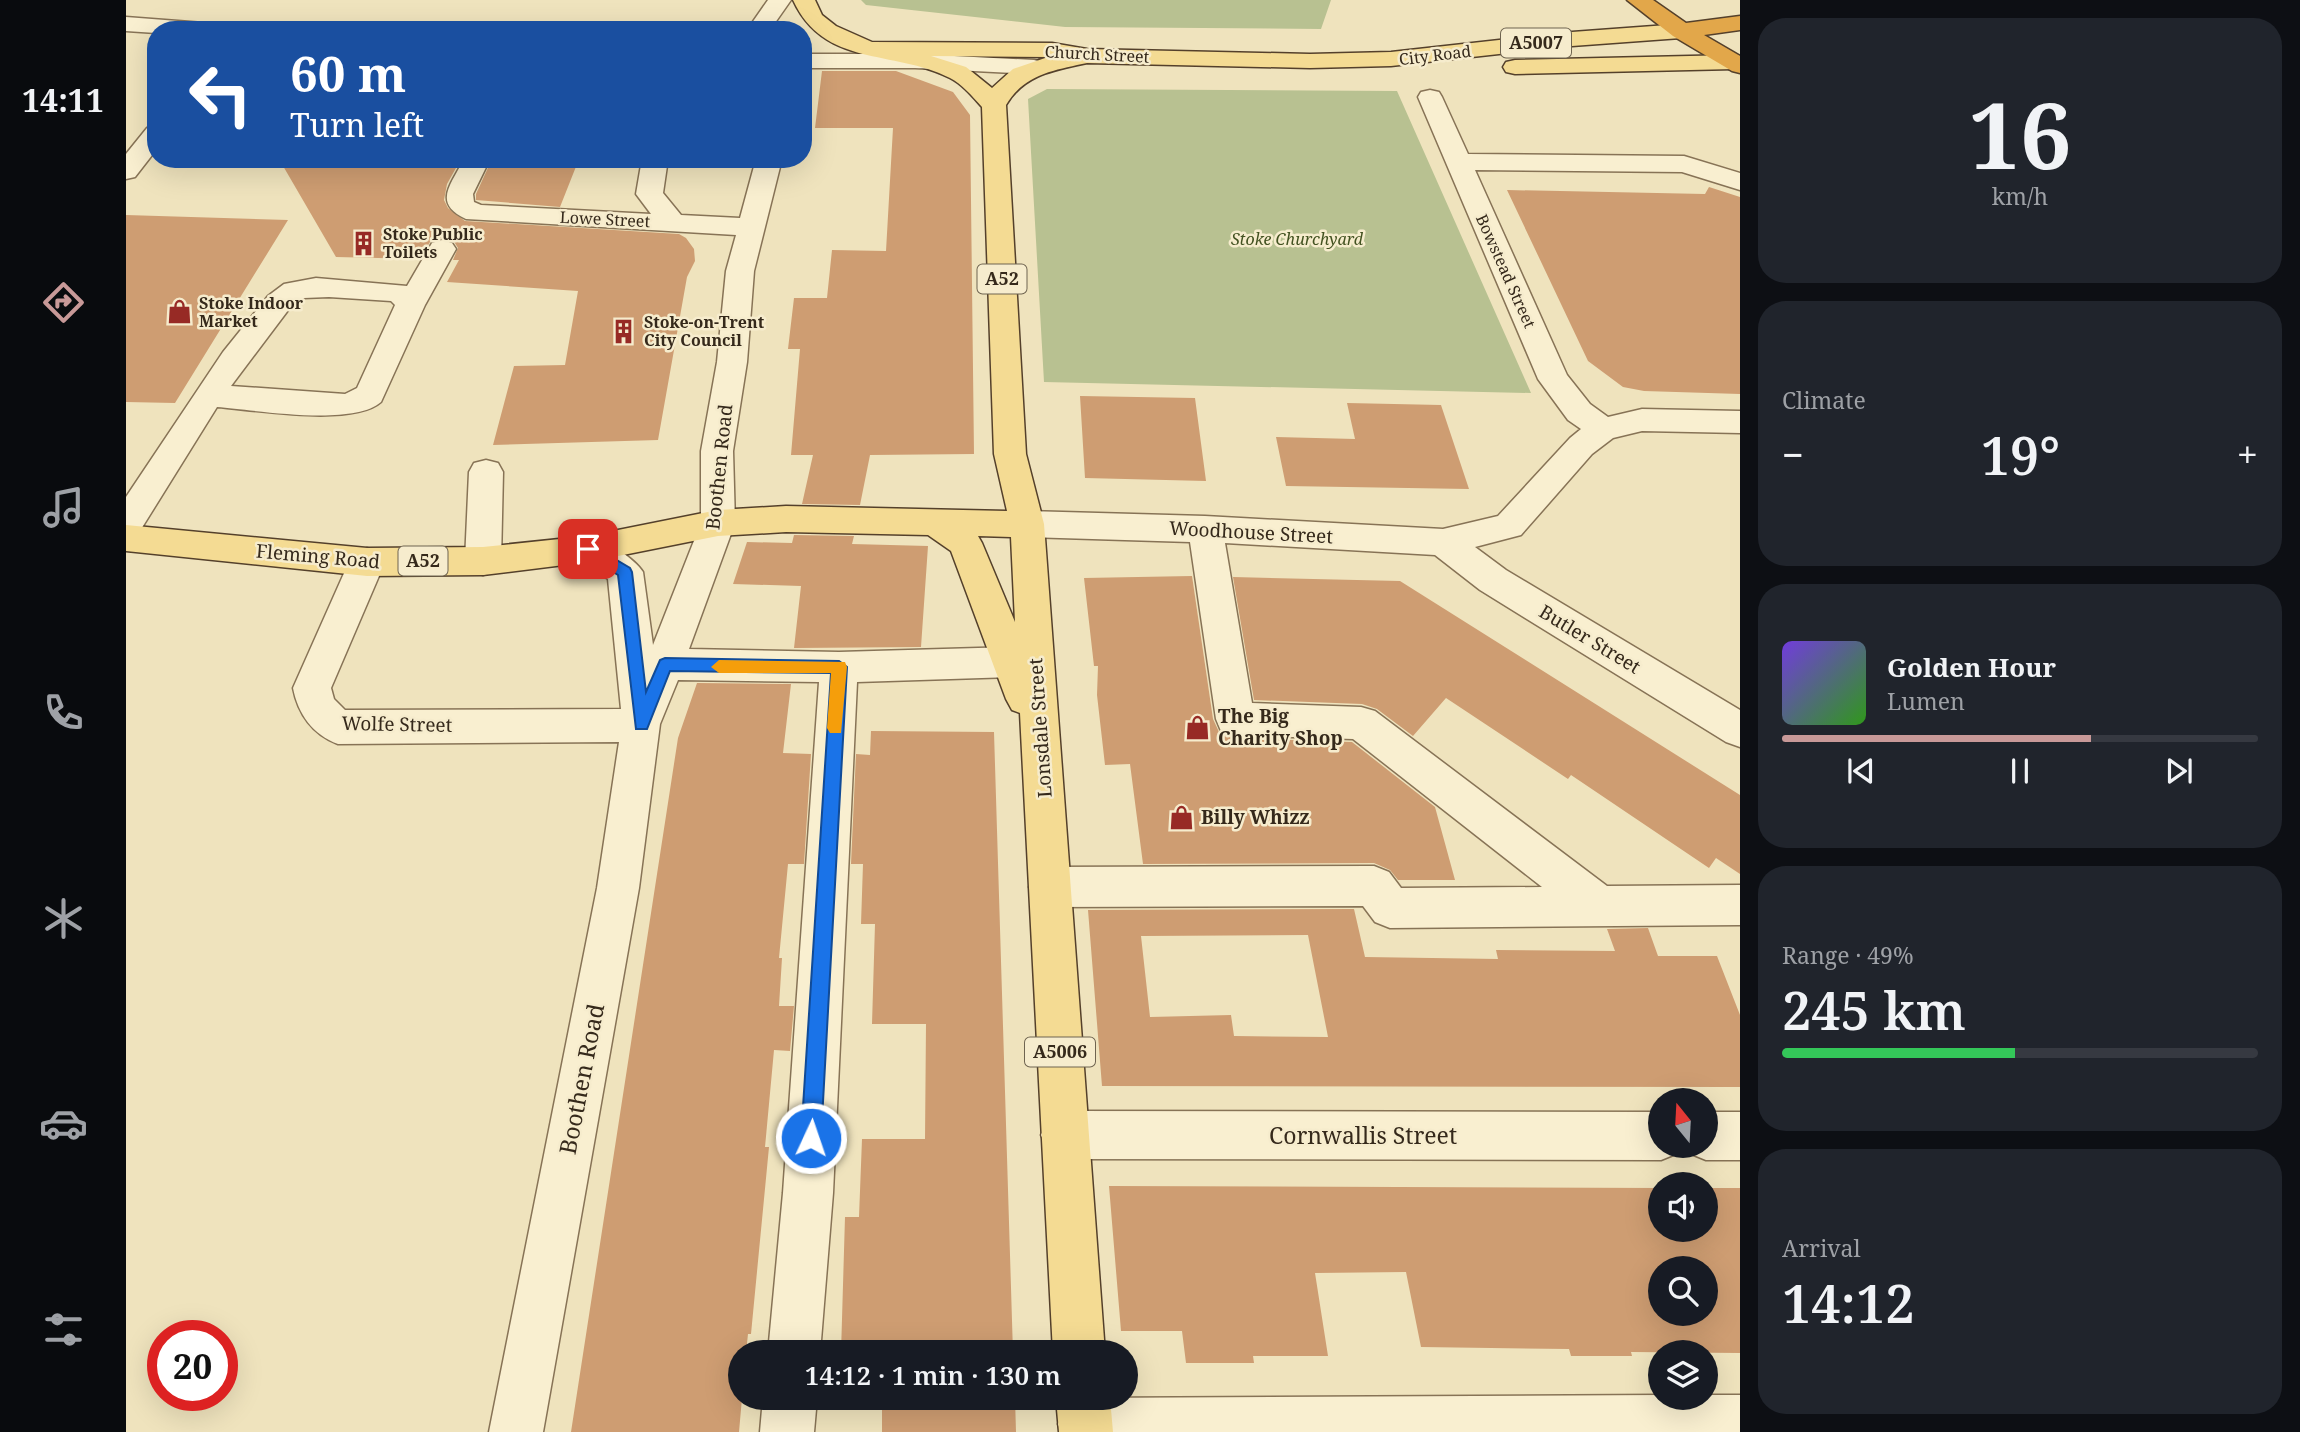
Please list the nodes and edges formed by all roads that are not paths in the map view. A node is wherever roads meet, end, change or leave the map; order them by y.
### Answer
1 (780, 0) edge
2 (804, 0) edge
3 (1637, 0) edge
4 (1734, 0) edge
5 (1740, 4) edge
6 (252, 7) dead end
7 (237, 21) edge
8 (765, 21) edge
9 (1740, 23) edge
10 (126, 24) edge
11 (147, 26) edge
12 (1708, 28) junction
13 (1681, 31) junction
14 (1740, 31) edge
15 (126, 32) edge
16 (147, 35) edge
17 (867, 49) junction
18 (812, 50) edge
19 (1087, 56) junction
20 (1391, 59) junction
21 (1739, 59) edge
22 (812, 61) edge
23 (915, 61) junction
24 (1034, 67) junction
25 (1430, 97) dead end
26 (994, 105) junction
27 (147, 144) edge
28 (1458, 162) junction
29 (473, 168) edge
30 (653, 168) edge
31 (766, 168) edge
32 (126, 171) edge
33 (1740, 182) edge
34 (673, 223) junction
35 (750, 227) junction
36 (442, 249) dead end
37 (410, 304) junction
38 (211, 396) junction
39 (1740, 422) edge
40 (1603, 429) junction
41 (1010, 454) junction
42 (486, 472) dead end
43 (935, 522) junction
44 (718, 523) junction
45 (1027, 524) junction
46 (126, 525) edge
47 (1205, 529) junction
48 (126, 538) edge
49 (1443, 542) junction
50 (588, 549) junction
51 (483, 561) junction
52 (367, 562) junction
53 (1013, 662) junction
54 (665, 664) junction
55 (839, 667) junction
56 (641, 725) junction
57 (1740, 730) edge
58 (1041, 751) junction
59 (1050, 887) junction
60 (1740, 905) edge
61 (1601, 907) junction
62 (1065, 1135) junction
63 (1648, 1136) edge
64 (1718, 1136) edge
65 (1740, 1136) edge
66 (795, 1340) edge
67 (1078, 1340) edge
68 (789, 1410) edge
69 (1085, 1418) edge
70 (1740, 1422) edge
71 (516, 1432) edge
72 (787, 1432) edge

1 - 8 street
2 - 17 main road
3 - 13 highway
4 - 5 highway
6 - 7 street
9 - 12 highway, City Road / A5007
10 - 11 street
12 - 13 highway, City Road / A5007
12 - 14 highway
13 - 20 main road, City Road / A5007
13 - 21 highway
15 - 16 street
17 - 18 street, Church Street
17 - 19 main road, Church Street / A5007
17 - 23 main road
19 - 20 main road, Church Street / A5007
19 - 24 main road
20 - 21 main road, City Road / A5007
22 - 23 street, Church Street
23 - 24 street, Church Street
23 - 26 main road
24 - 26 main road
25 - 28 street, Bowstead Street
26 - 41 main road, Lonsdale Street / A52
27 - 32 street
28 - 33 street
28 - 40 street, Bowstead Street
29 - 34 street, Lowe Street
30 - 34 street
31 - 35 street, Boothen Road
34 - 35 street, Lowe Street
35 - 44 street, Boothen Road
36 - 37 street
37 - 38 street
37 - 38 street
38 - 46 street
39 - 40 street, Woodhouse Street
40 - 49 street, Woodhouse Street
41 - 43 main road, A52
41 - 45 main road, Lonsdale Street
42 - 51 street
43 - 44 main road, Woodhouse Street / A52
43 - 45 main road, Woodhouse Street
43 - 53 main road, A5006
44 - 50 main road, Fleming Road / A52
44 - 54 street, Boothen Road
45 - 47 street, Woodhouse Street
45 - 58 main road, Lonsdale Street / A5006
47 - 49 street, Woodhouse Street
47 - 61 street
48 - 52 main road, Fleming Road / A52
49 - 57 street, Butler Street
50 - 51 main road, Fleming Road / A52
50 - 56 street, Boothen Road
51 - 52 main road, Fleming Road / A52
52 - 56 street, Wolfe Street
53 - 55 street
53 - 58 main road, A5006
54 - 55 street
54 - 56 street, Boothen Road
55 - 66 street
56 - 71 street, Boothen Road
58 - 59 main road, Lonsdale Street / A5006
59 - 61 street
59 - 62 main road, Lonsdale Street / A5006
60 - 61 street
62 - 63 street, Cornwallis Street
62 - 67 main road, Lonsdale Street / A5006
64 - 65 street
68 - 72 street
69 - 70 street

